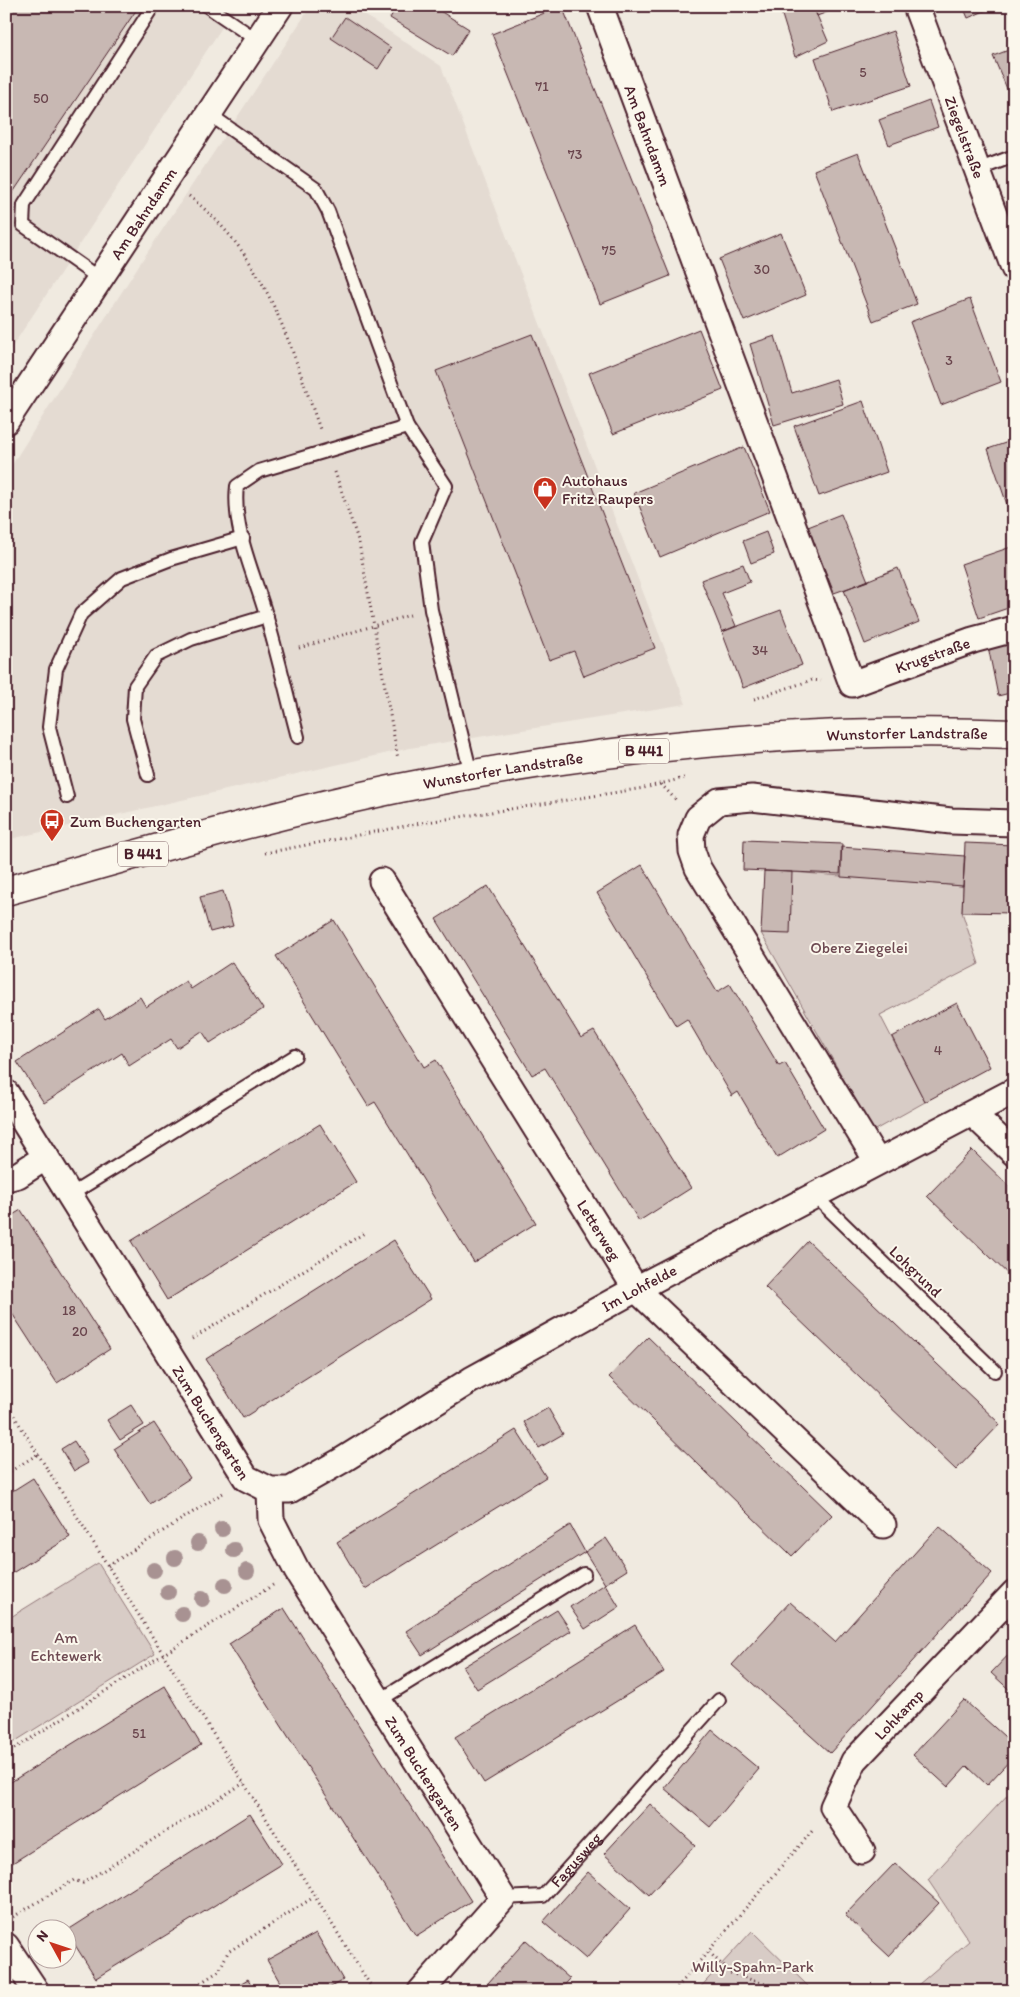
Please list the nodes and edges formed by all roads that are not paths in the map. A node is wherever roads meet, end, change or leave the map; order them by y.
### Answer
1 (153, 6) edge
2 (206, 6) edge
3 (280, 6) edge
4 (600, 6) edge
5 (916, 6) edge
6 (257, 40) junction
7 (209, 114) junction
8 (1014, 156) edge
9 (977, 170) junction
10 (1014, 268) edge
11 (100, 279) junction
12 (6, 421) edge
13 (407, 427) junction
14 (242, 538) junction
15 (267, 616) junction
16 (1014, 628) edge
17 (852, 684) joint
18 (1014, 734) edge
19 (298, 737) dead end
20 (471, 774) junction
21 (148, 775) dead end
22 (67, 797) dead end
23 (1014, 823) edge
24 (382, 881) dead end
25 (6, 892) edge
26 (295, 1056) dead end
27 (1014, 1091) edge
28 (6, 1093) edge
29 (973, 1114) junction
30 (1014, 1153) edge
31 (46, 1157) junction
32 (877, 1161) junction
33 (6, 1178) edge
34 (70, 1195) junction
35 (814, 1195) junction
36 (636, 1289) junction
37 (996, 1371) dead end
38 (270, 1490) junction
39 (883, 1525) dead end
40 (584, 1574) dead end
41 (1014, 1593) edge
42 (380, 1700) junction
43 (719, 1700) dead end
44 (862, 1851) dead end
45 (503, 1898) junction
46 (6, 1946) edge
47 (36, 1991) edge
48 (421, 1991) edge

1 - 11 lane
2 - 6 lane
3 - 6 street, Am Bahndamm
4 - 17 street, Am Bahndamm
5 - 9 street, Ziegelstraße
6 - 7 street, Am Bahndamm
7 - 11 street, Am Bahndamm
7 - 13 lane
8 - 9 lane
9 - 10 street, Ziegelstraße
11 - 12 street, Am Bahndamm
13 - 14 lane
13 - 20 lane
14 - 15 lane
14 - 22 lane
15 - 19 lane
15 - 21 lane
16 - 17 street, Krugstraße
18 - 20 main road, Wunstorfer Landstraße / B 441
20 - 25 main road, Wunstorfer Landstraße / B 441
23 - 32 street
24 - 36 street, Letterweg
26 - 34 lane
27 - 29 street, Im Lohfelde
28 - 31 street, Zum Buchengarten
29 - 30 street
29 - 32 street, Im Lohfelde
31 - 33 street
31 - 34 street, Zum Buchengarten
32 - 35 street, Im Lohfelde
34 - 38 street, Zum Buchengarten
35 - 36 street, Im Lohfelde
35 - 37 lane, Lohgrund
36 - 38 street, Im Lohfelde
36 - 39 street, Letterweg
38 - 42 street, Zum Buchengarten
40 - 42 lane
41 - 44 street, Lohkamp
42 - 45 street, Zum Buchengarten
43 - 45 lane, Fagusweg
45 - 48 street
46 - 47 street

